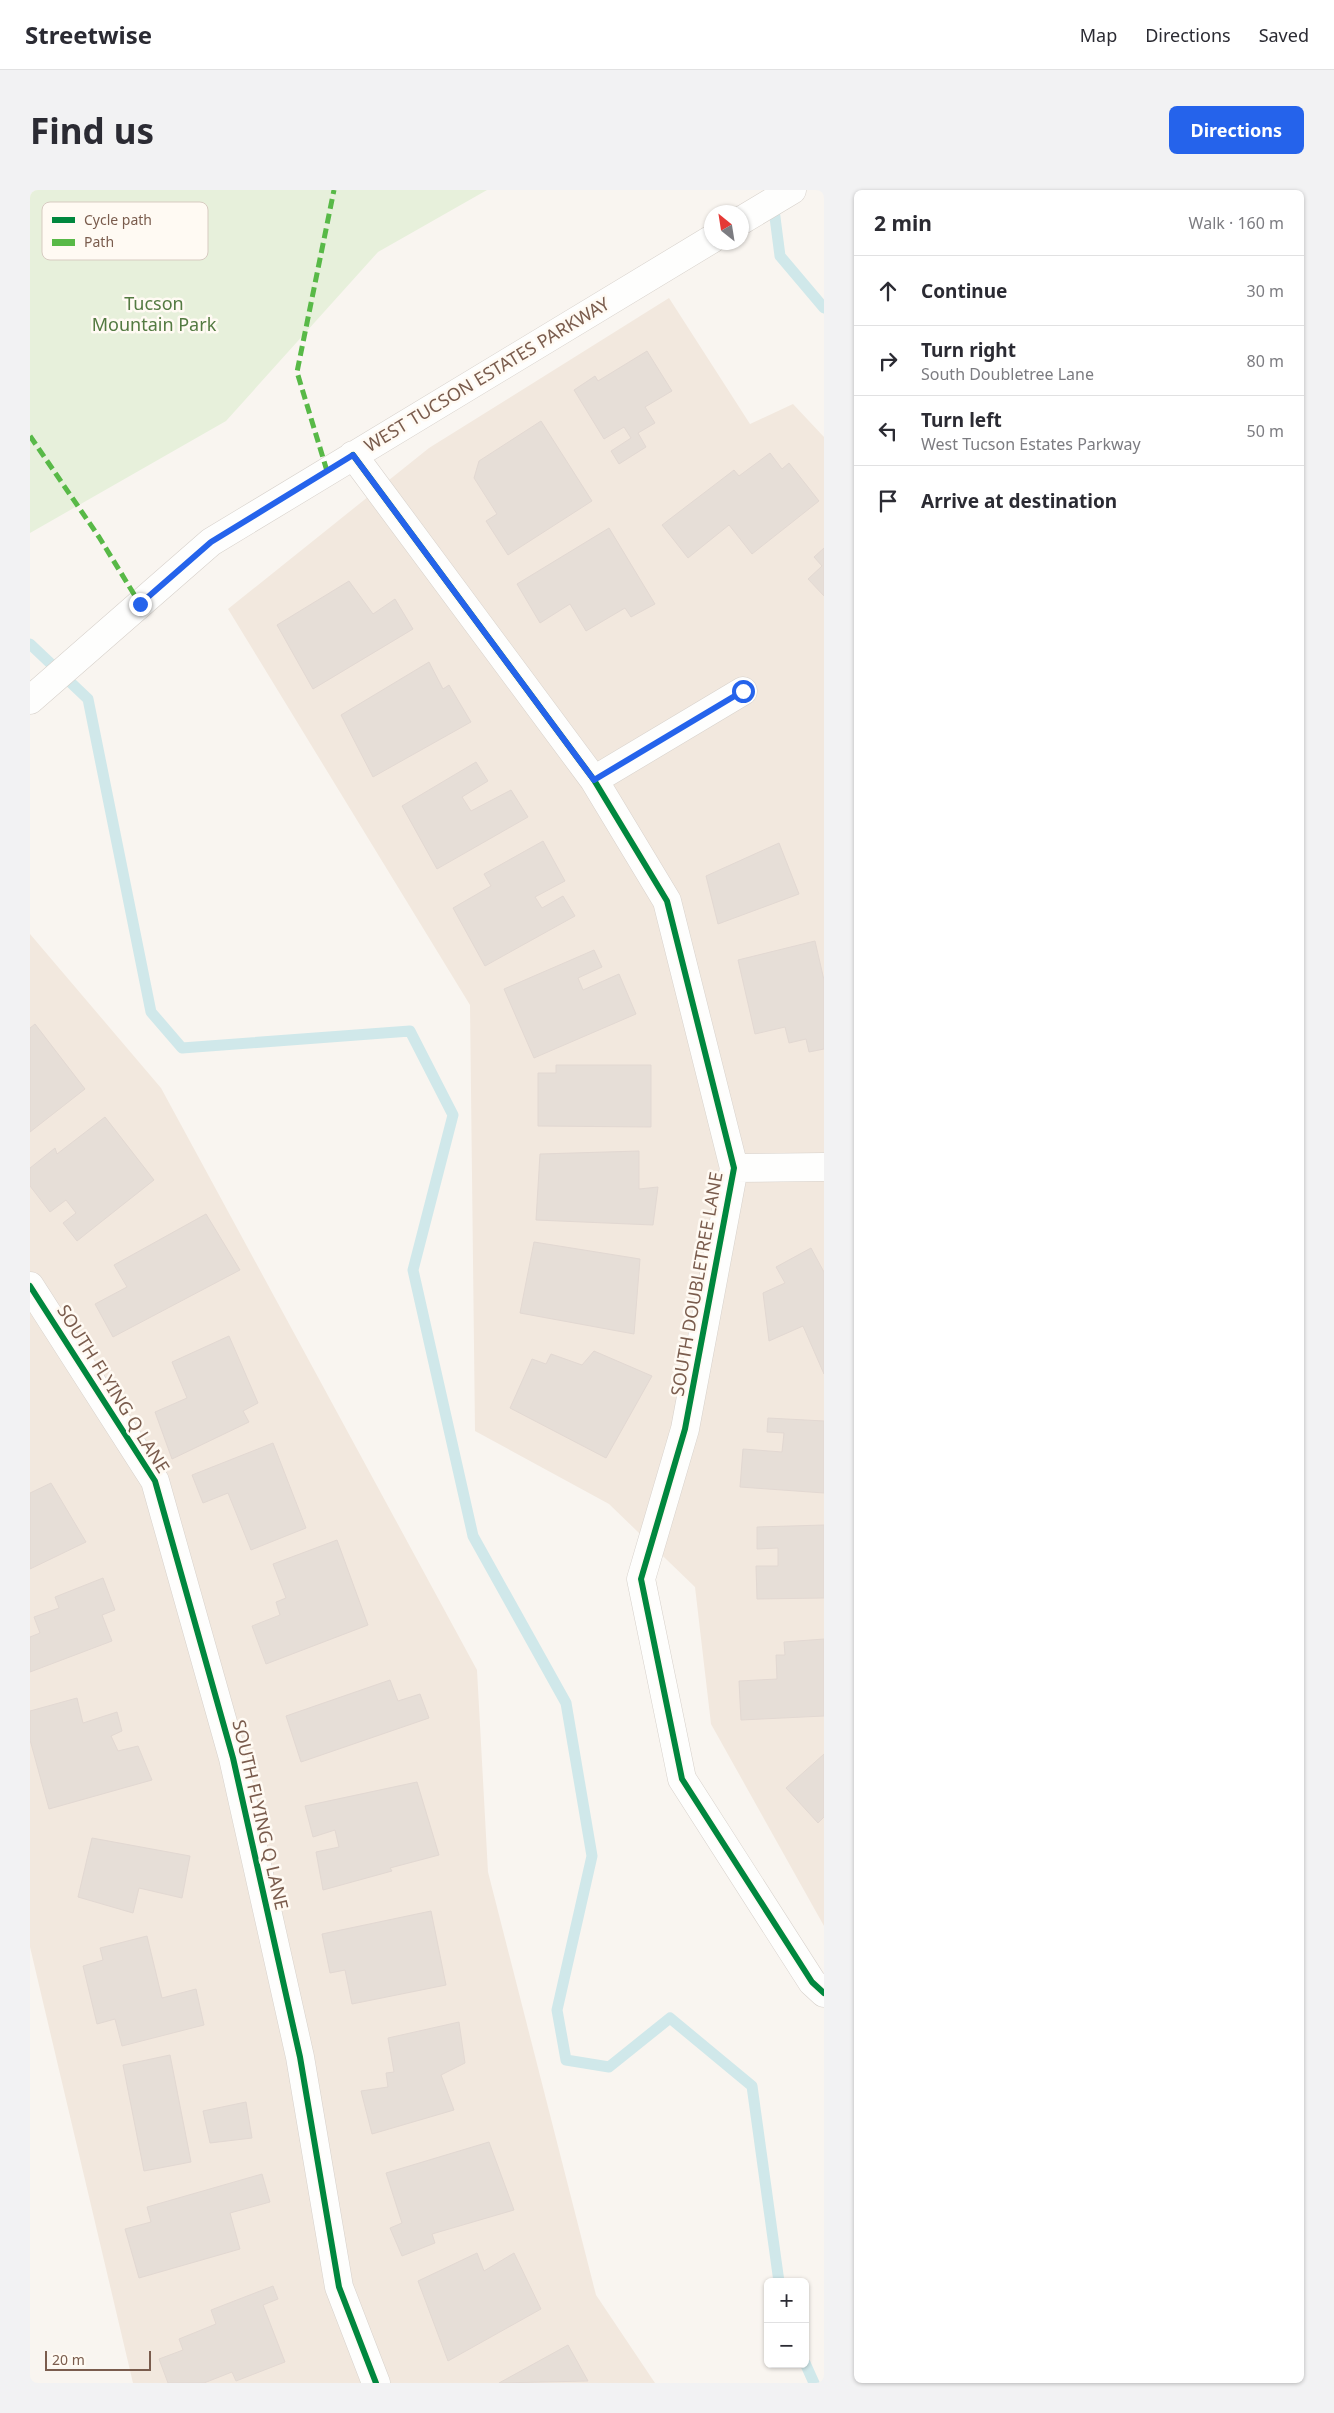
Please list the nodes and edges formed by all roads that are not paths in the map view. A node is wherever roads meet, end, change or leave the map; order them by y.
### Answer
1 (792, 190) edge
2 (749, 216) edge
3 (704, 244) edge
4 (353, 455) junction
5 (743, 691) dead end
6 (30, 700) edge
7 (594, 780) junction
8 (824, 1167) edge
9 (734, 1168) junction
10 (30, 1286) edge
11 (824, 1993) edge
12 (376, 2383) edge

1 - 2 street
3 - 4 street, WEST TUCSON ESTATES PARKWAY
4 - 6 street, WEST TUCSON ESTATES PARKWAY
4 - 7 street, SOUTH DOUBLETREE LANE
5 - 7 street
7 - 9 street, SOUTH DOUBLETREE LANE
8 - 9 street
9 - 11 street, SOUTH DOUBLETREE LANE
10 - 12 street, SOUTH FLYING Q LANE

